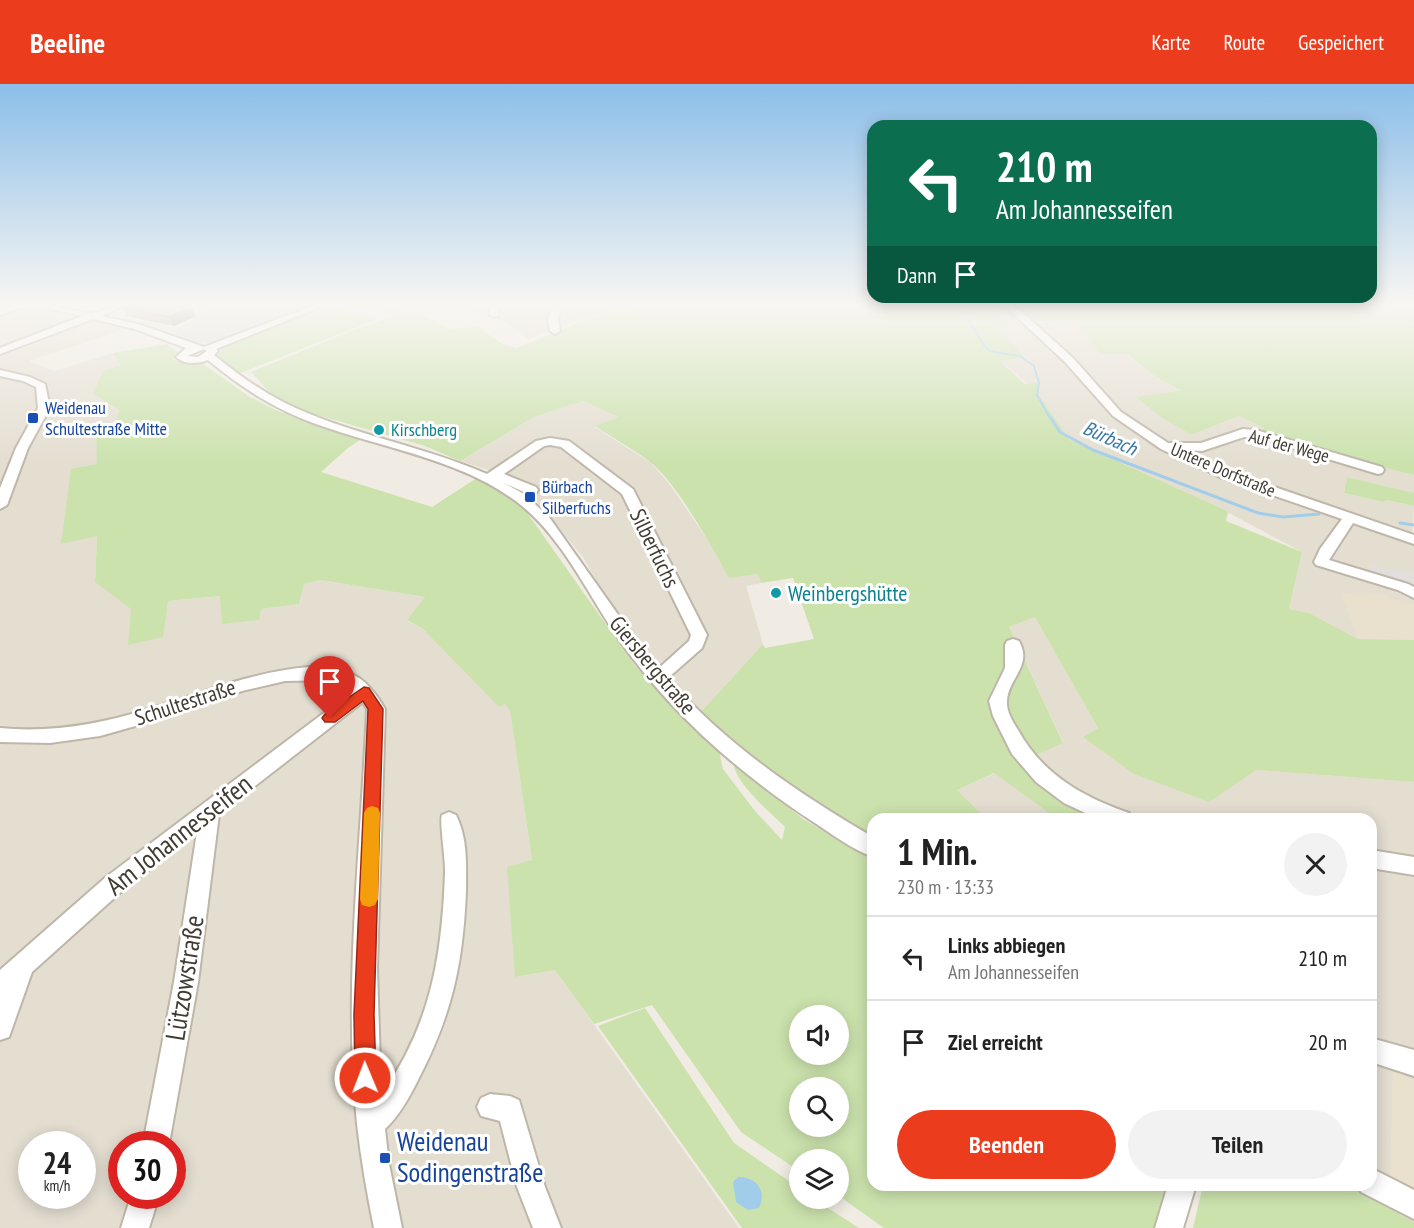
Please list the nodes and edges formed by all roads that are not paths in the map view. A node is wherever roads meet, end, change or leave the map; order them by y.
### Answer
1 (211, 357) edge
2 (1066, 357) edge
3 (6, 378) edge
4 (1165, 446) junction
5 (1378, 470) dead end
6 (488, 479) junction
7 (531, 490) dead end
8 (0, 505) edge
9 (1349, 519) junction
10 (1414, 540) edge
11 (1414, 593) edge
12 (1013, 645) dead end
13 (658, 678) junction
14 (364, 692) junction
15 (0, 735) edge
16 (210, 810) junction
17 (1108, 813) edge
18 (449, 821) dead end
19 (867, 844) edge
20 (1377, 860) edge
21 (1414, 866) edge
22 (23, 965) junction
23 (0, 985) edge
24 (0, 1028) edge
25 (1377, 1051) edge
26 (1377, 1052) edge
27 (1414, 1063) edge
28 (1414, 1074) edge
29 (490, 1107) dead end
30 (370, 1125) junction
31 (158, 1131) edge
32 (1377, 1185) edge
33 (1180, 1191) edge
34 (1414, 1205) edge
35 (141, 1209) edge
36 (135, 1228) edge
37 (388, 1228) edge
38 (547, 1228) edge
39 (1169, 1228) edge

1 - 6 street, Giersbergstraße
2 - 4 street, Untere Dorfstraße
3 - 8 street
4 - 5 street, Auf der Wege
4 - 9 street, Untere Dorfstraße
6 - 7 street, Giersbergstraße
6 - 13 street, Giersbergstraße
6 - 13 street, Silberfuchs
9 - 10 street, Untere Dorfstraße
9 - 11 street
12 - 17 street
13 - 19 street, Giersbergstraße
14 - 15 street, Schultestraße
14 - 16 street, Am Johannesseifen
14 - 30 street
16 - 22 street, Am Johannesseifen
16 - 31 street, Lützowstraße
18 - 30 street
20 - 21 street
22 - 23 street, Am Johannesseifen
22 - 24 street
25 - 27 street
26 - 28 street
29 - 38 street
30 - 37 street
32 - 34 street
33 - 39 street
35 - 36 street

